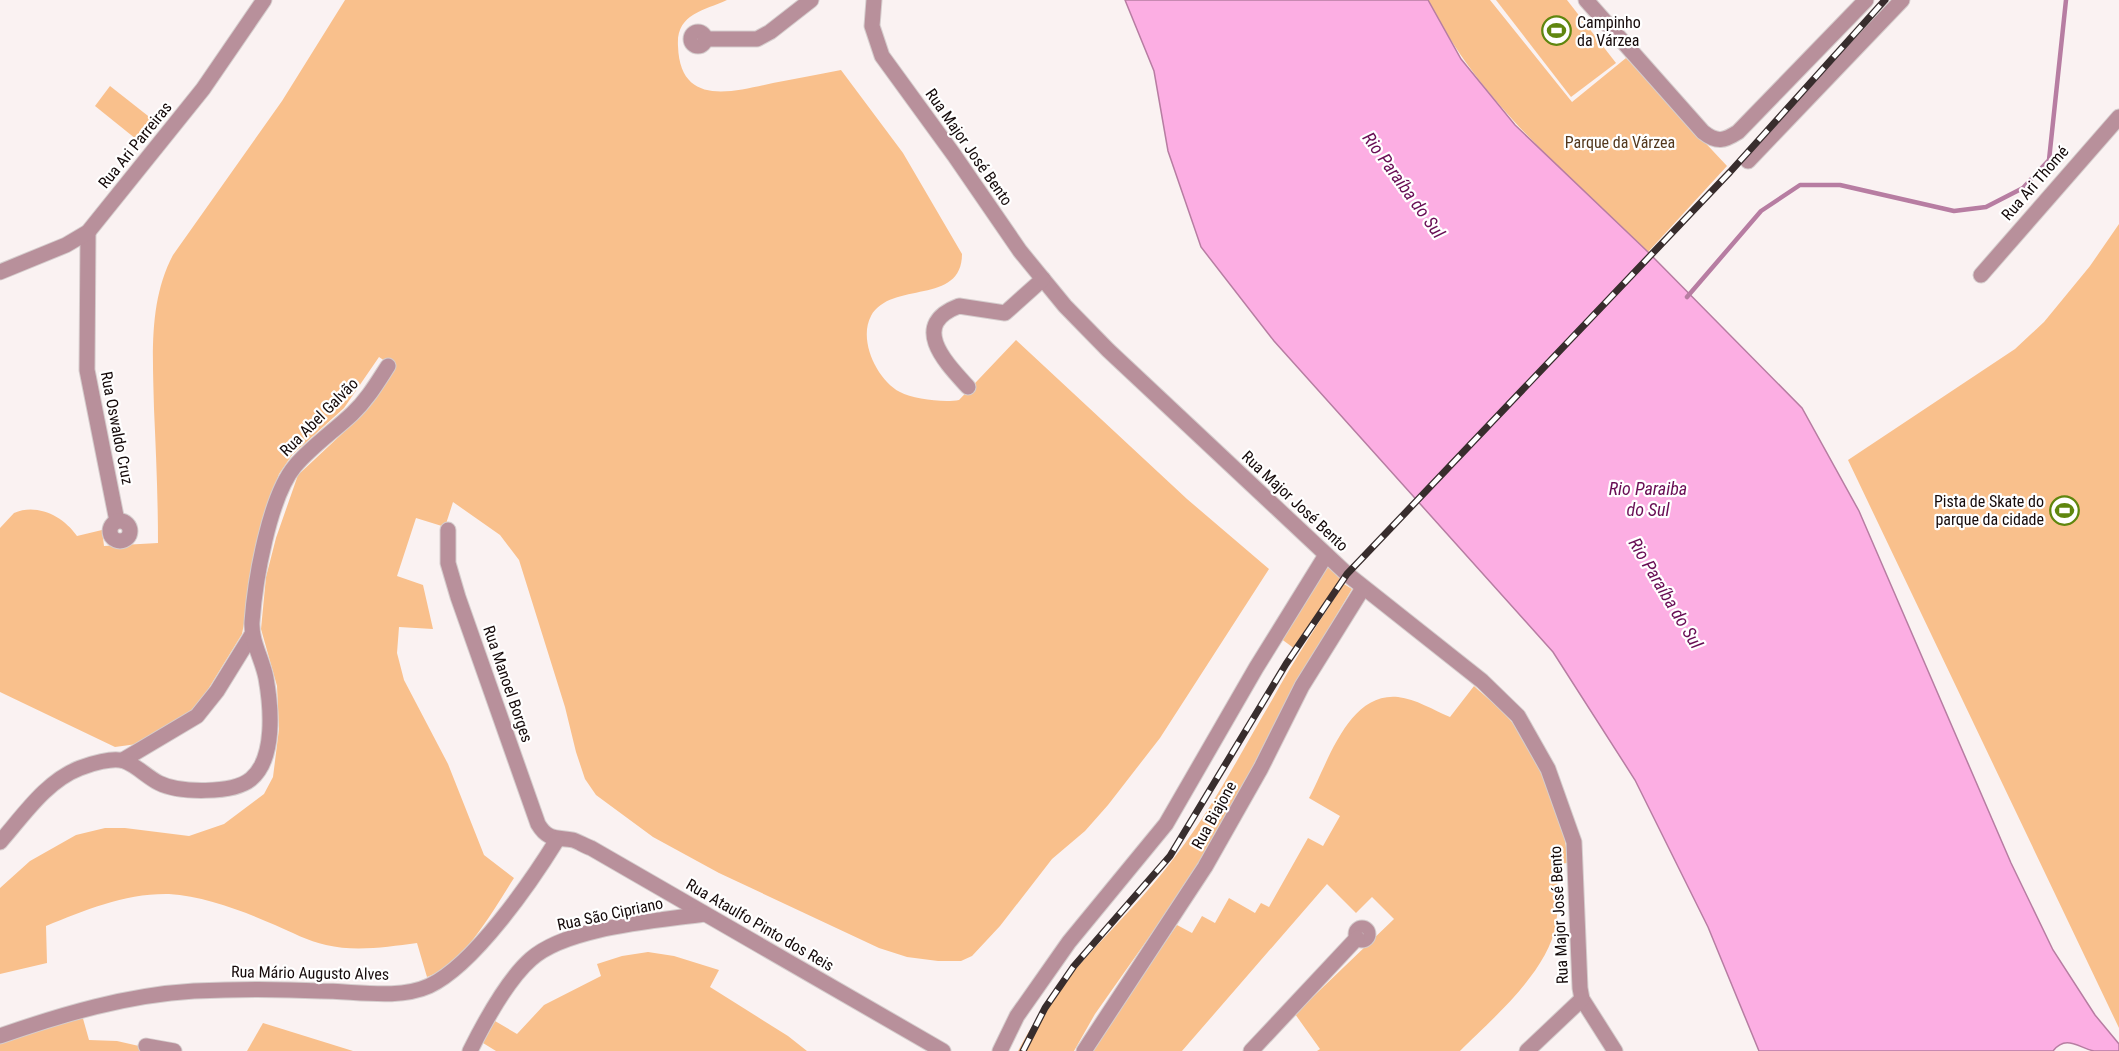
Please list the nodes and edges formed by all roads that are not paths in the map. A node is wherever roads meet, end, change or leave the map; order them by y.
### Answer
1 (264, 0) edge
2 (811, 0) edge
3 (874, 0) edge
4 (1586, 0) edge
5 (1902, 0) edge
6 (1860, 2) edge
7 (705, 39) dead end
8 (2119, 117) edge
9 (1748, 161) dead end
10 (88, 232) junction
11 (0, 272) edge
12 (1981, 275) dead end
13 (1043, 279) junction
14 (388, 366) dead end
15 (968, 387) dead end
16 (117, 521) dead end
17 (448, 530) dead end
18 (1326, 555) junction
19 (1363, 588) junction
20 (251, 636) junction
21 (123, 760) junction
22 (557, 840) junction
23 (0, 842) edge
24 (704, 914) junction
25 (1357, 938) dead end
26 (1582, 999) junction
27 (0, 1036) edge
28 (146, 1046) dead end
29 (174, 1051) edge
30 (470, 1051) edge
31 (943, 1051) edge
32 (1000, 1051) edge
33 (1084, 1051) edge
34 (1251, 1051) edge
35 (1527, 1051) edge
36 (1615, 1051) edge

1 - 10 street, Rua Ari Parreiras
2 - 7 street
3 - 13 street, Rua Major José Bento
4 - 6 street
5 - 9 street
8 - 12 street, Rua Ari Thomé
10 - 11 street, Rua Ari Parreiras
10 - 16 street, Rua Oswaldo Cruz
13 - 15 street
13 - 18 street, Rua Major José Bento
14 - 20 street, Rua Abel Galvão
17 - 22 street, Rua Manoel Borges
18 - 19 street, Rua Major José Bento
18 - 32 street
19 - 26 street, Rua Major José Bento
19 - 33 street, Rua Biajone
20 - 21 street, Rua Abel Galvão
20 - 21 street, Rua Abel Galvão
21 - 23 street, Rua Abel Galvão
22 - 24 street, Rua Ataulfo Pinto dos Reis
22 - 27 street, Rua Mário Augusto Alves
24 - 30 street, Rua São Cipriano
24 - 31 street, Rua Ataulfo Pinto dos Reis
25 - 34 street
26 - 35 street
26 - 36 street, Rua Major José Bento
28 - 29 street

